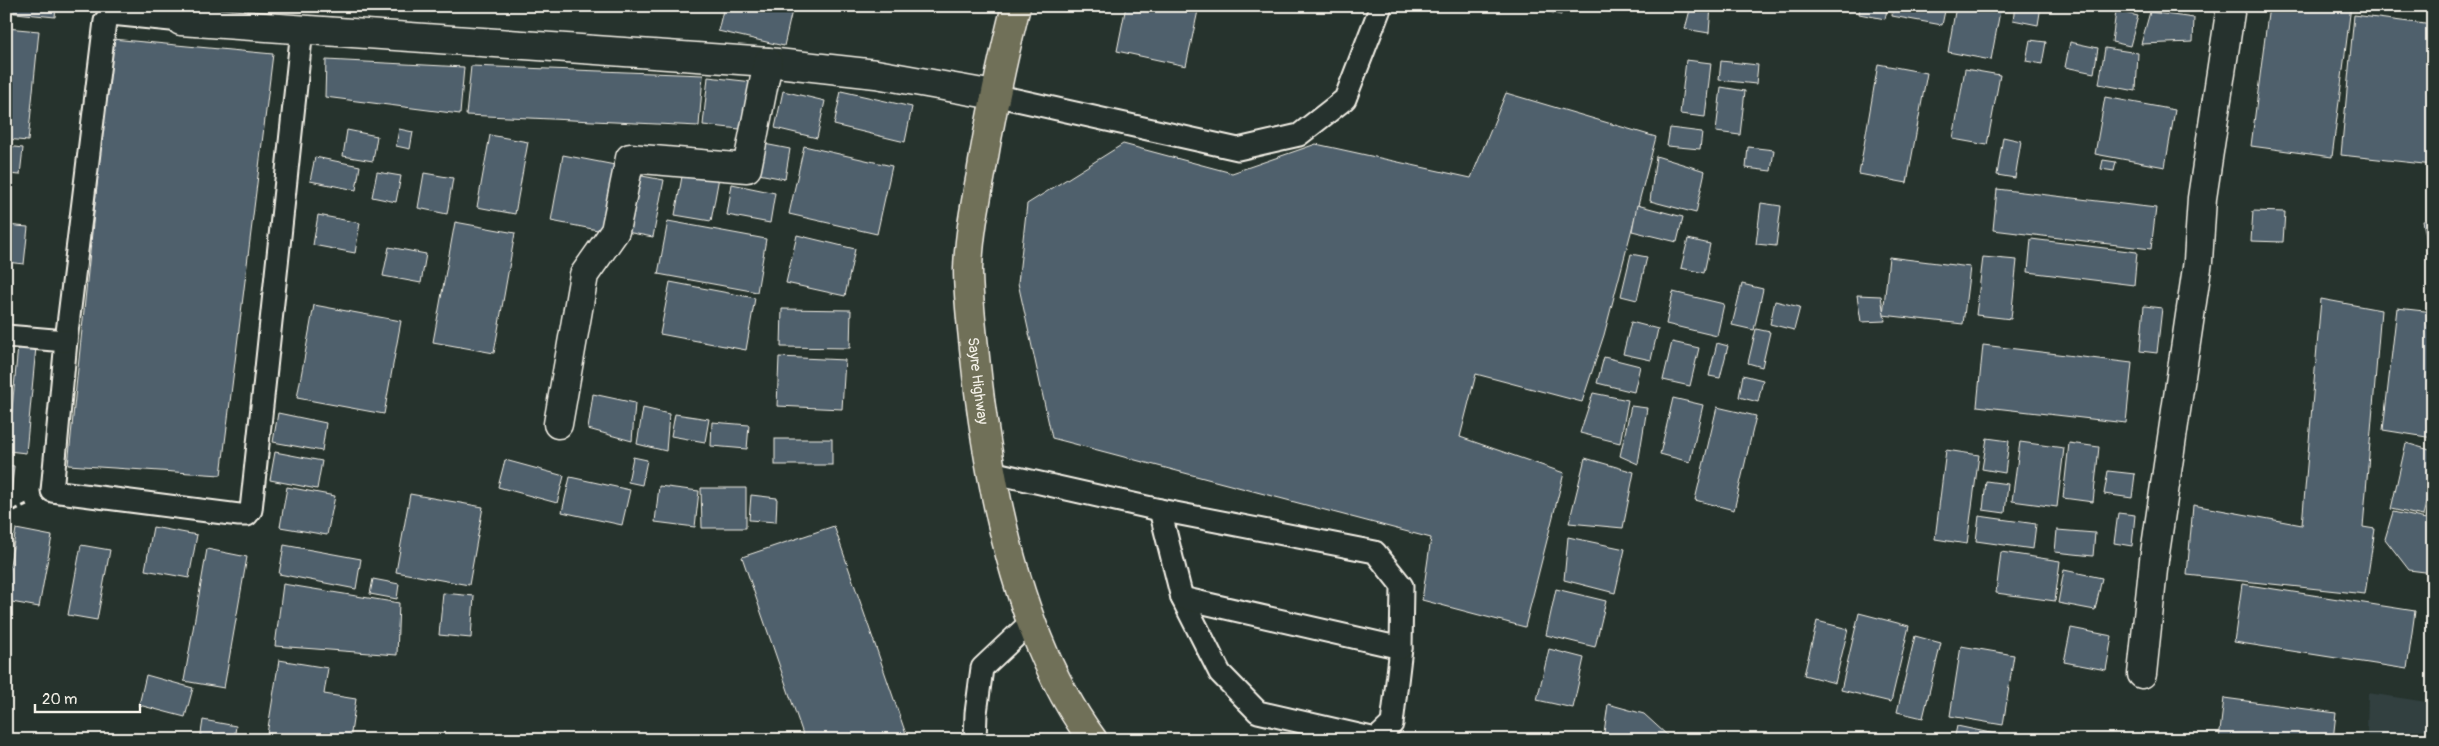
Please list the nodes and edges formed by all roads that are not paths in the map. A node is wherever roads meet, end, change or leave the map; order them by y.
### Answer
1 (1016, 6) edge
2 (1381, 6) edge
3 (2232, 6) edge
4 (182, 14) edge
5 (302, 29) junction
6 (768, 62) junction
7 (994, 94) junction
8 (6, 336) edge
9 (66, 341) junction
10 (558, 424) dead end
11 (991, 472) junction
12 (1160, 510) junction
13 (1182, 598) junction
14 (1032, 621) junction
15 (1401, 648) junction
16 (2142, 674) dead end
17 (1084, 735) edge
18 (975, 740) edge

1 - 7 highway, Sayre Highway
2 - 7 lane
3 - 16 street
4 - 5 street
4 - 9 lane
5 - 6 street
5 - 9 lane
6 - 7 street
6 - 10 street
7 - 11 highway, Sayre Highway
8 - 9 lane
11 - 12 lane
11 - 14 highway, Sayre Highway
12 - 13 lane
12 - 15 lane
13 - 15 lane
13 - 15 lane
14 - 17 highway, Sayre Highway
14 - 18 lane

